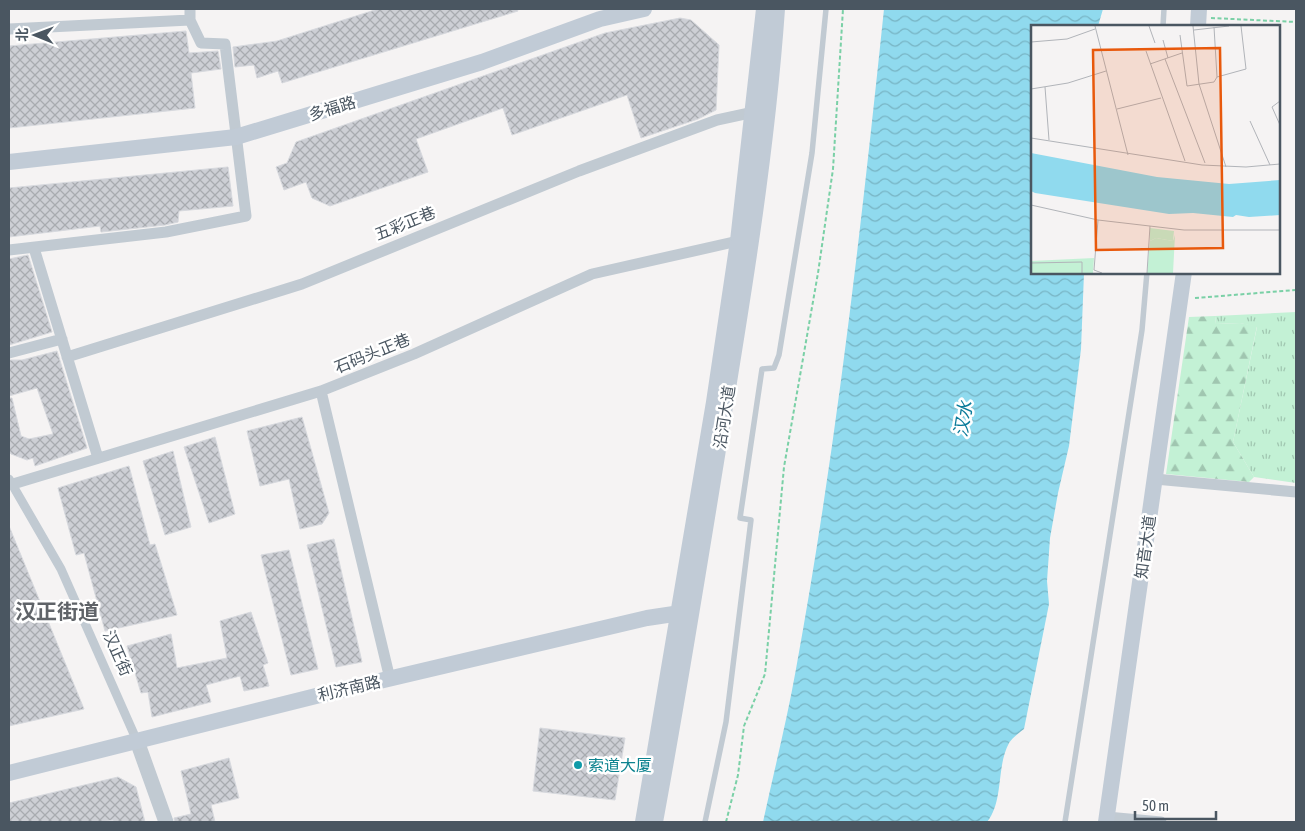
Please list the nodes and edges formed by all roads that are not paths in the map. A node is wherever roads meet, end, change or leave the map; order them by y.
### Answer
1 (644, 9) edge
2 (764, 9) edge
3 (777, 9) edge
4 (826, 9) edge
5 (1164, 9) edge
6 (190, 14) edge
7 (1163, 25) edge
8 (9, 29) edge
9 (754, 112) junction
10 (236, 138) junction
11 (9, 162) edge
12 (738, 241) junction
13 (34, 248) junction
14 (9, 250) edge
15 (1147, 274) edge
16 (1184, 274) edge
17 (62, 339) junction
18 (9, 353) edge
19 (67, 357) junction
20 (321, 391) junction
21 (98, 458) junction
22 (1156, 479) junction
23 (11, 482) edge
24 (1296, 492) edge
25 (685, 612) junction
26 (390, 679) junction
27 (137, 741) junction
28 (9, 774) edge
29 (1107, 820) edge
30 (166, 822) edge
31 (643, 822) edge
32 (655, 822) edge
33 (705, 822) edge
34 (1066, 822) edge
35 (1161, 822) edge

1 - 10 main road, 多福路
2 - 9 main road, 沿河大道
3 - 25 main road, 沿河大道
4 - 33 lane
5 - 7 lane
6 - 8 street
6 - 10 street
9 - 12 main road, 沿河大道
9 - 19 street, 五彩正巷
10 - 11 main road, 多福路
10 - 13 street
12 - 20 street, 石码头正巷
12 - 25 main road, 沿河大道
13 - 14 street
13 - 17 street
15 - 34 lane
16 - 22 main road, 知音大道
17 - 18 street
17 - 19 street
19 - 21 street
20 - 21 street, 石码头正巷
20 - 26 street
21 - 23 street, 石码头正巷
22 - 24 street
22 - 29 main road, 知音大道
23 - 27 street, 汉正街
25 - 26 main road, 利济南路
25 - 31 main road, 沿河大道
25 - 32 main road, 沿河大道
26 - 27 main road, 利济南路
27 - 28 main road, 利济南路
27 - 30 street, 汉正街
29 - 35 street

